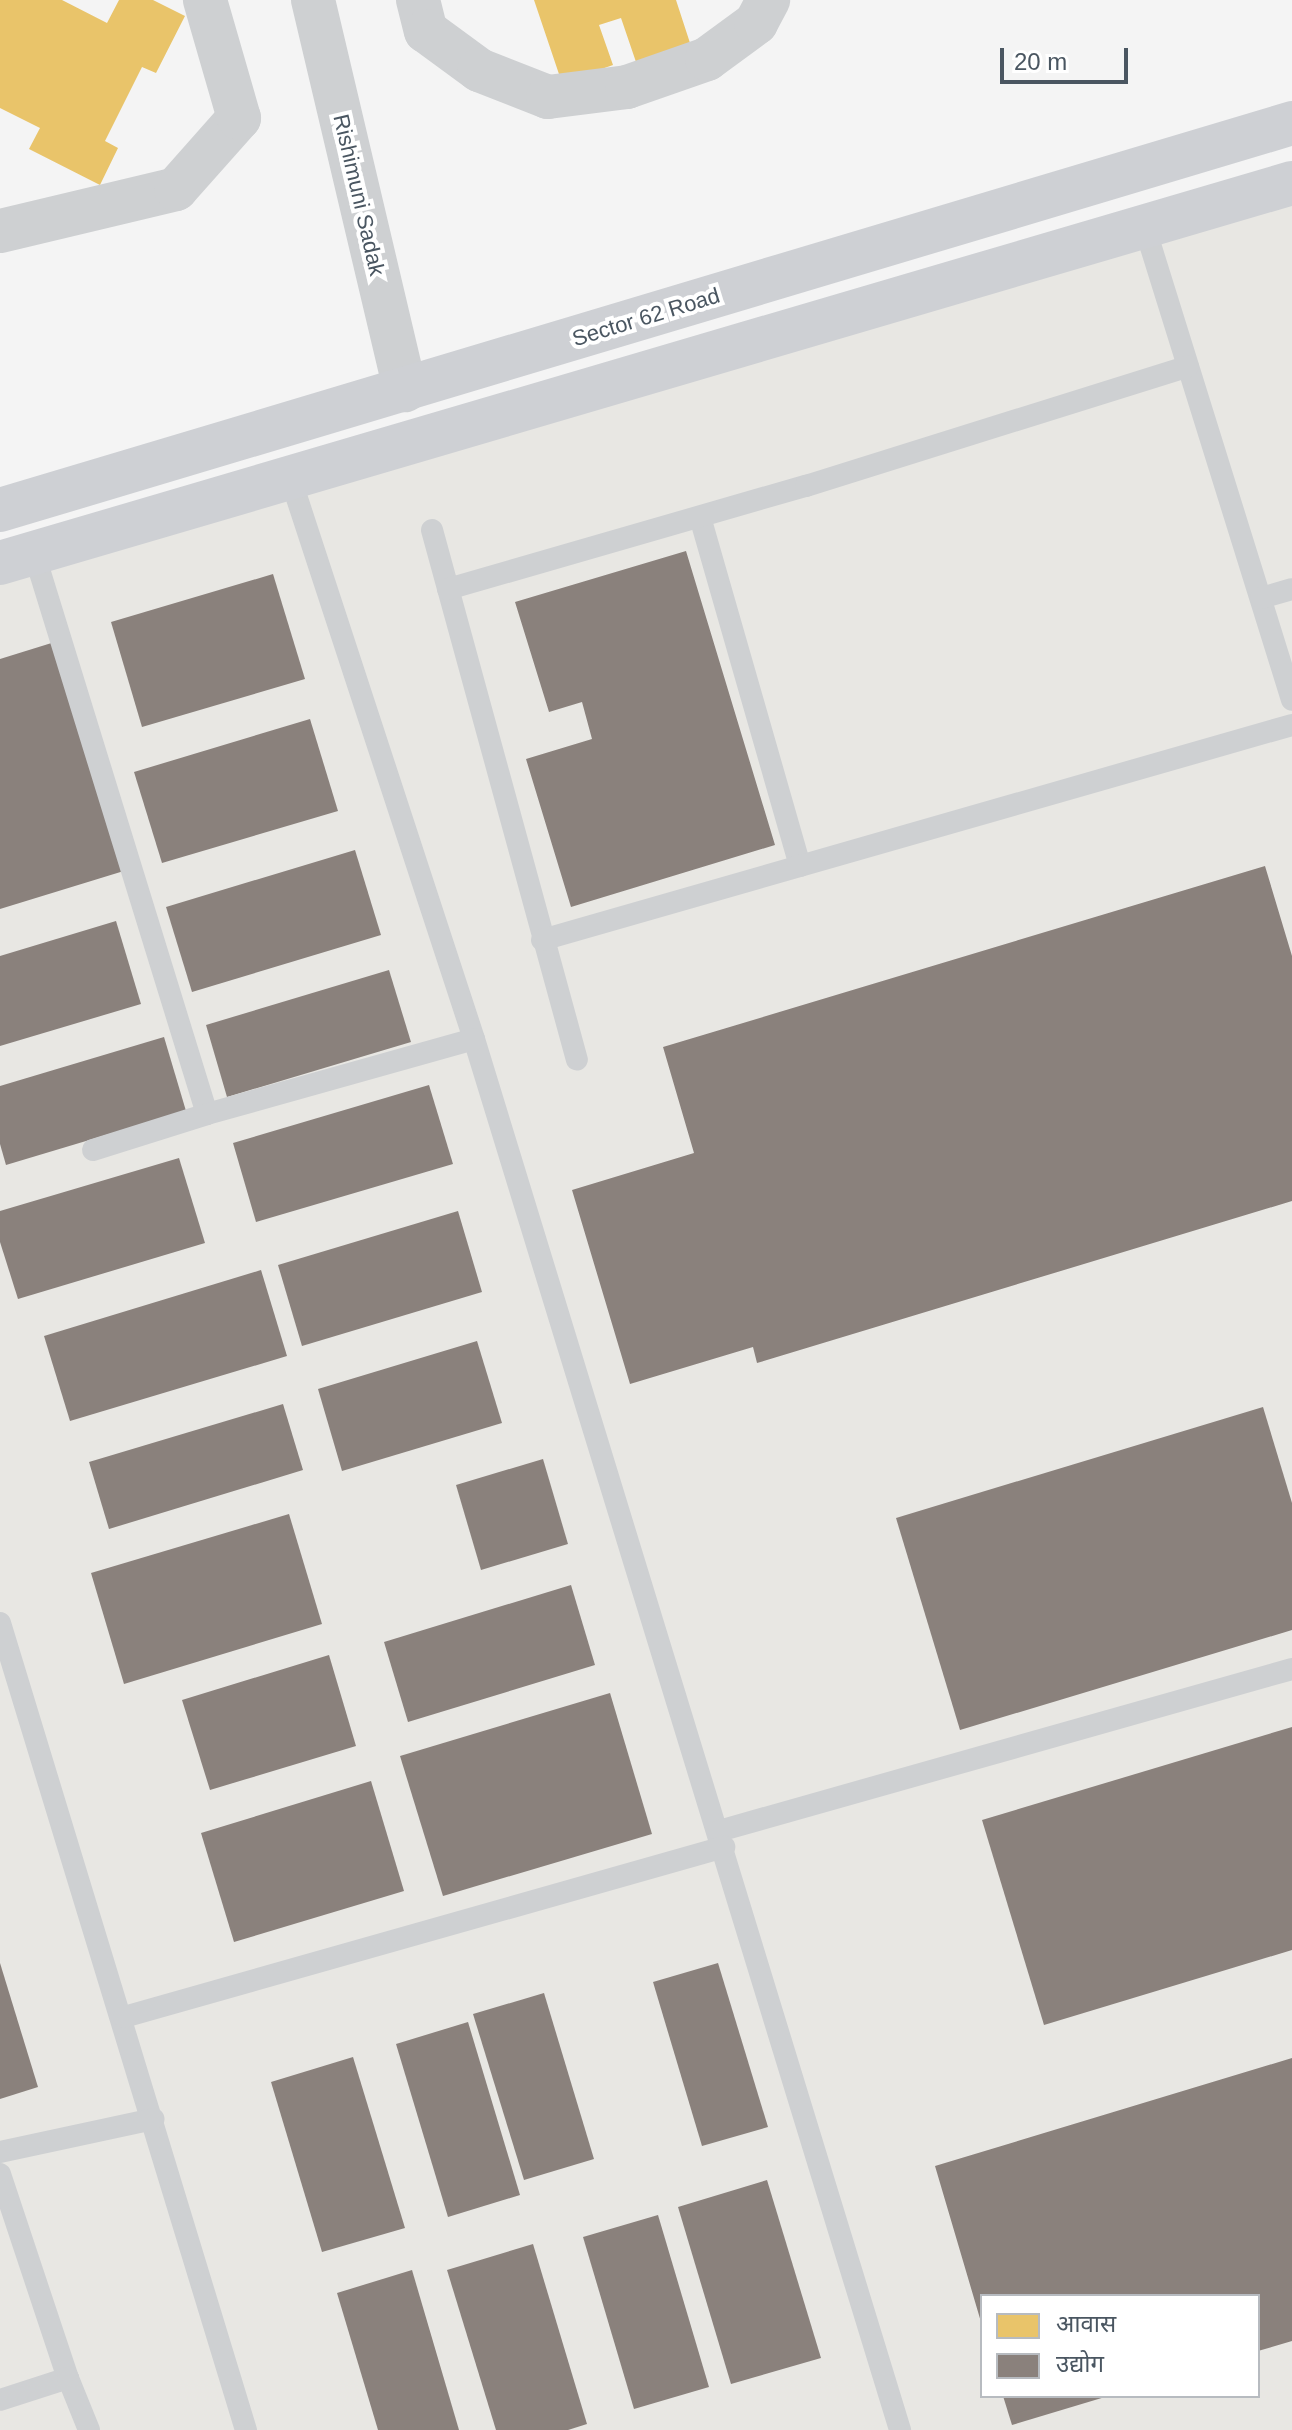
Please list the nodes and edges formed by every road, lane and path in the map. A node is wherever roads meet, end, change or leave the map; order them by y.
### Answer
1 (205, 0) edge
2 (313, 0) edge
3 (418, 0) edge
4 (768, 0) edge
5 (1292, 123) edge
6 (1292, 183) edge
7 (1145, 228) junction
8 (0, 231) edge
9 (920, 235) junction
10 (937, 288) junction
11 (1188, 366) junction
12 (405, 390) junction
13 (290, 477) junction
14 (0, 510) edge
15 (700, 517) junction
16 (432, 530) dead end
17 (17, 558) edge
18 (448, 589) junction
19 (1292, 589) edge
20 (1261, 598) junction
21 (1292, 700) edge
22 (1292, 725) edge
23 (800, 866) junction
24 (542, 940) junction
25 (474, 1039) junction
26 (577, 1060) dead end
27 (207, 1114) junction
28 (93, 1150) dead end
29 (0, 1623) edge
30 (1292, 1669) edge
31 (721, 1839) junction
32 (124, 2017) junction
33 (154, 2119) junction
34 (0, 2152) edge
35 (0, 2174) edge
36 (68, 2378) junction
37 (0, 2400) edge
38 (893, 2428) edge
39 (89, 2430) edge
40 (246, 2430) edge

1 - 8 street
2 - 12 street, Rishimuni Sadak
3 - 4 street
5 - 9 street, Sector 62 Road
6 - 7 street
7 - 10 street
7 - 11 lane
9 - 10 street
9 - 12 street, Sector 62 Road
10 - 13 street
11 - 15 lane
11 - 20 lane
12 - 14 street, Sector 62 Road
13 - 17 street
13 - 25 lane
15 - 18 lane
15 - 23 lane
16 - 18 lane
17 - 27 lane
18 - 24 lane
19 - 20 lane
20 - 21 lane
22 - 23 lane
23 - 24 lane
24 - 26 lane
25 - 27 lane
25 - 31 lane
27 - 28 lane
29 - 32 lane
30 - 31 lane
31 - 32 lane
31 - 38 lane
32 - 33 lane
33 - 34 lane
33 - 40 lane
35 - 36 lane
36 - 37 lane
36 - 39 lane

